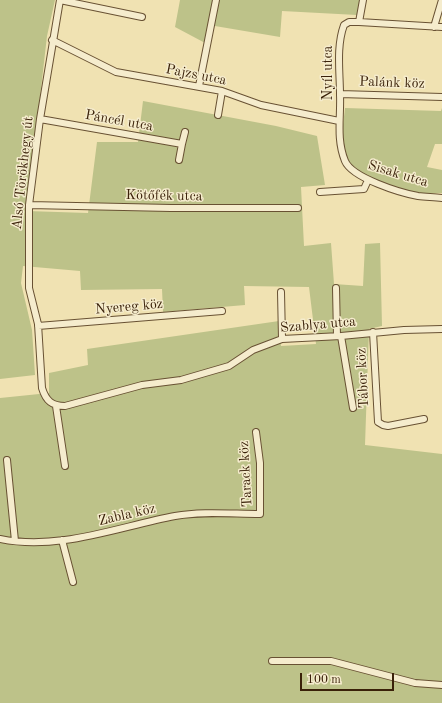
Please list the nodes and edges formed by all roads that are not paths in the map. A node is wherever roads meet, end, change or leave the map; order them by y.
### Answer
1 (60, 0) edge
2 (216, 0) edge
3 (362, 0) edge
4 (442, 0) edge
5 (142, 17) dead end
6 (359, 22) junction
7 (434, 27) junction
8 (442, 27) edge
9 (52, 40) junction
10 (199, 86) junction
11 (222, 91) junction
12 (340, 94) junction
13 (442, 97) edge
14 (218, 115) dead end
15 (40, 119) junction
16 (339, 121) junction
17 (185, 132) dead end
18 (182, 144) junction
19 (179, 160) dead end
20 (368, 180) junction
21 (320, 192) dead end
22 (442, 198) edge
23 (29, 205) junction
24 (298, 208) dead end
25 (336, 288) dead end
26 (281, 292) dead end
27 (222, 311) dead end
28 (38, 326) junction
29 (442, 329) edge
30 (372, 332) junction
31 (339, 336) junction
32 (282, 339) junction
33 (56, 406) junction
34 (353, 408) dead end
35 (424, 419) dead end
36 (256, 432) dead end
37 (7, 460) dead end
38 (65, 466) dead end
39 (260, 514) joint
40 (0, 539) edge
41 (62, 540) junction
42 (15, 541) junction
43 (73, 582) dead end
44 (272, 661) dead end
45 (442, 685) edge

1 - 5 street
1 - 9 street, Alsó Törökhegy út
2 - 10 street
3 - 6 street
4 - 7 street
6 - 7 street
6 - 12 street, Nyíl utca
7 - 8 street
9 - 10 street, Pajzs utca
9 - 15 street, Alsó Törökhegy út
10 - 11 street, Pajzs utca
11 - 14 street
11 - 16 street, Pajzs utca
12 - 13 street, Palánk köz
12 - 16 street, Nyíl utca
15 - 18 street, Páncél utca
15 - 23 street, Alsó Törökhegy út
16 - 20 street, Sisak utca
17 - 18 street
18 - 19 street
20 - 21 street
20 - 22 street, Sisak utca
23 - 24 street, Kötőfék utca
23 - 28 street, Alsó Törökhegy út
25 - 31 street
26 - 32 street
27 - 28 street, Nyereg köz
28 - 33 street, Alsó Törökhegy út
29 - 30 street, Szablya utca
30 - 31 street, Szablya utca
30 - 35 street, Tábor köz
31 - 32 street, Szablya utca
31 - 34 street
32 - 33 street, Szablya utca
33 - 38 street
36 - 39 street, Tarack köz
37 - 42 street
39 - 41 street, Zabla köz
40 - 42 street, Zabla köz
41 - 42 street, Zabla köz
41 - 43 street
44 - 45 street

